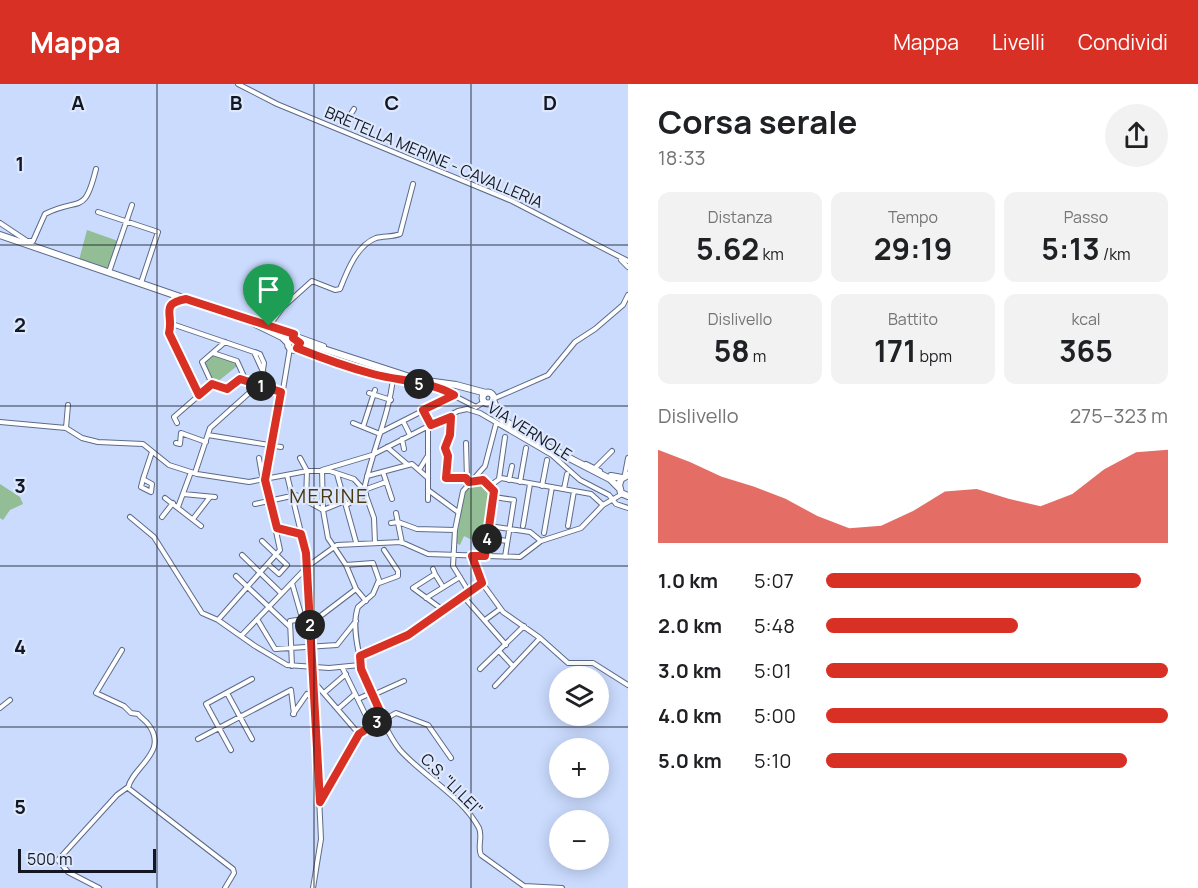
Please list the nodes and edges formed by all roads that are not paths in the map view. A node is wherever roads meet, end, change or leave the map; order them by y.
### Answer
1 (238, 84) edge
2 (354, 109) dead end
3 (346, 122) dead end
4 (96, 169) dead end
5 (413, 184) dead end
6 (132, 205) dead end
7 (98, 212) dead end
8 (126, 221) junction
9 (0, 223) edge
10 (0, 235) edge
11 (27, 243) junction
12 (618, 258) junction
13 (628, 261) edge
14 (628, 267) edge
15 (109, 273) junction
16 (141, 283) junction
17 (628, 296) edge
18 (172, 297) junction
19 (200, 303) junction
20 (171, 323) junction
21 (269, 326) junction
22 (225, 342) junction
23 (294, 343) junction
24 (213, 353) junction
25 (419, 377) dead end
26 (393, 378) junction
27 (246, 381) junction
28 (212, 384) junction
29 (258, 385) junction
30 (271, 389) junction
31 (281, 392) junction
32 (199, 395) junction
33 (454, 395) junction
34 (391, 400) junction
35 (487, 400) junction
36 (68, 405) dead end
37 (423, 410) junction
38 (450, 415) junction
39 (403, 421) junction
40 (0, 422) edge
41 (177, 423) dead end
42 (353, 423) dead end
43 (496, 424) junction
44 (429, 425) junction
45 (363, 427) junction
46 (66, 428) junction
47 (380, 433) junction
48 (208, 435) junction
49 (410, 435) junction
50 (506, 437) dead end
51 (402, 439) junction
52 (206, 442) junction
53 (176, 443) dead end
54 (466, 443) dead end
55 (272, 446) junction
56 (281, 447) dead end
57 (387, 447) junction
58 (526, 448) dead end
59 (151, 449) junction
60 (404, 449) dead end
61 (612, 451) dead end
62 (371, 455) junction
63 (428, 457) junction
64 (259, 458) dead end
65 (300, 458) dead end
66 (628, 458) edge
67 (547, 460) dead end
68 (408, 465) junction
69 (512, 466) dead end
70 (628, 466) edge
71 (593, 467) junction
72 (322, 470) junction
73 (419, 470) junction
74 (307, 471) junction
75 (383, 472) junction
76 (193, 473) junction
77 (337, 473) junction
78 (567, 474) dead end
79 (287, 475) junction
80 (367, 476) junction
81 (625, 476) edge
82 (428, 478) junction
83 (143, 479) dead end
84 (499, 479) junction
85 (265, 480) junction
86 (468, 480) junction
87 (509, 480) junction
88 (386, 482) junction
89 (520, 482) junction
90 (530, 483) junction
91 (491, 485) junction
92 (542, 486) junction
93 (552, 487) junction
94 (564, 489) junction
95 (428, 490) junction
96 (574, 491) junction
97 (365, 492) junction
98 (183, 494) junction
99 (292, 496) junction
100 (614, 496) edge
101 (494, 497) junction
102 (165, 498) dead end
103 (392, 499) dead end
104 (428, 500) dead end
105 (270, 501) junction
106 (306, 501) junction
107 (173, 503) junction
108 (346, 503) junction
109 (255, 504) dead end
110 (178, 507) junction
111 (628, 508) edge
112 (323, 510) junction
113 (458, 512) junction
114 (396, 513) dead end
115 (129, 517) dead end
116 (162, 517) dead end
117 (193, 519) junction
118 (398, 522) junction
119 (391, 523) dead end
120 (201, 526) dead end
121 (489, 526) junction
122 (523, 526) dead end
123 (568, 526) dead end
124 (277, 528) junction
125 (509, 529) junction
126 (455, 531) junction
127 (544, 533) dead end
128 (301, 534) junction
129 (488, 538) junction
130 (262, 541) dead end
131 (507, 541) junction
132 (541, 541) junction
133 (356, 542) junction
134 (375, 543) junction
135 (402, 543) junction
136 (335, 546) junction
137 (384, 550) dead end
138 (242, 555) dead end
139 (452, 555) junction
140 (278, 556) junction
141 (472, 556) junction
142 (485, 556) junction
143 (505, 557) junction
144 (316, 561) junction
145 (306, 562) junction
146 (269, 565) junction
147 (346, 565) junction
148 (307, 569) junction
149 (261, 573) junction
150 (236, 576) dead end
151 (460, 577) junction
152 (292, 583) junction
153 (379, 583) junction
154 (482, 583) junction
155 (443, 587) junction
156 (247, 588) junction
157 (356, 590) junction
158 (469, 592) junction
159 (281, 593) junction
160 (463, 596) junction
161 (426, 598) junction
162 (366, 601) junction
163 (268, 608) junction
164 (500, 609) junction
165 (443, 610) junction
166 (309, 617) junction
167 (318, 617) junction
168 (302, 618) junction
169 (257, 619) junction
170 (218, 620) junction
171 (485, 620) junction
172 (290, 621) junction
173 (356, 621) junction
174 (283, 622) junction
175 (310, 624) junction
176 (524, 626) junction
177 (290, 627) junction
178 (241, 636) junction
179 (540, 638) junction
180 (506, 645) junction
181 (312, 647) junction
182 (291, 648) junction
183 (122, 650) dead end
184 (499, 651) junction
185 (360, 656) junction
186 (360, 665) junction
187 (512, 665) junction
188 (292, 666) junction
189 (342, 667) junction
190 (312, 668) junction
191 (480, 669) dead end
192 (346, 674) junction
193 (252, 679) dead end
194 (404, 681) dead end
195 (313, 682) junction
196 (628, 685) edge
197 (495, 686) dead end
198 (227, 693) junction
199 (324, 693) junction
200 (372, 694) junction
201 (357, 696) junction
202 (314, 698) junction
203 (10, 699) dead end
204 (0, 708) edge
205 (338, 709) junction
206 (239, 716) junction
207 (383, 718) junction
208 (371, 726) junction
209 (218, 728) junction
210 (359, 734) junction
211 (198, 739) dead end
212 (252, 739) dead end
213 (231, 750) dead end
214 (451, 759) dead end
215 (128, 787) junction
216 (320, 802) junction
217 (99, 888) edge
218 (225, 888) edge
219 (313, 888) edge
220 (562, 888) edge

1 - 12 street, BRETELLA MERINE - CAVALLERIA
2 - 3 street
4 - 11 street
5 - 21 street
6 - 8 street
7 - 8 street
8 - 15 street
8 - 16 street
9 - 11 street
10 - 11 main road
11 - 15 main road
12 - 13 street, BRETELLA MERINE - CAVALLERIA
12 - 14 street, BRETELLA MERINE - CAVALLERIA
15 - 16 main road
16 - 18 main road
17 - 35 street
18 - 19 main road
18 - 20 street
19 - 21 street
19 - 23 main road
20 - 22 street
20 - 32 street
21 - 23 street
22 - 24 street
22 - 30 street
23 - 25 street
23 - 26 street
23 - 31 street
23 - 35 main road
24 - 27 street
24 - 28 street
26 - 33 street
26 - 34 street
27 - 28 street
27 - 29 street
28 - 32 street
29 - 30 street
29 - 48 street
30 - 31 street
31 - 55 street
32 - 41 street
33 - 35 street
33 - 37 street
34 - 45 street
34 - 47 street
35 - 71 main road
36 - 46 street
37 - 39 street
37 - 44 street
38 - 43 street, VIA VERNOLE
38 - 44 street, VIA VERNOLE
38 - 86 street
39 - 47 street
39 - 49 street
40 - 46 street
42 - 45 street
43 - 86 street
43 - 100 street, VIA VERNOLE
44 - 49 street, VIA VERNOLE
44 - 63 street
45 - 47 street
46 - 59 street
47 - 62 street
48 - 52 street
48 - 55 street
49 - 51 street, VIA VERNOLE
50 - 84 street
51 - 57 street, VIA VERNOLE
51 - 60 street
52 - 53 street
52 - 76 street
54 - 86 street
55 - 56 street
55 - 85 street
57 - 62 street, VIA VERNOLE
57 - 68 street
58 - 89 street
59 - 76 street
59 - 83 street
61 - 71 street
62 - 72 street, VIA VERNOLE
62 - 80 street
63 - 73 street
63 - 82 street
64 - 85 street
65 - 74 street
66 - 70 street
67 - 92 street
68 - 73 street
68 - 75 street
69 - 87 street
70 - 81 street
71 - 81 main road
71 - 100 main road
72 - 74 street
72 - 77 street
72 - 112 street
73 - 82 street
74 - 79 street
74 - 106 street
75 - 80 street
75 - 88 street
76 - 85 street
76 - 98 street
77 - 97 street
77 - 108 street
78 - 94 street
79 - 85 street
79 - 99 street
80 - 97 street
81 - 100 main road
82 - 95 street
84 - 87 street
84 - 91 street
85 - 105 street
86 - 91 street
86 - 113 street
87 - 89 street
88 - 97 street
88 - 103 street
89 - 90 street
90 - 92 street
90 - 122 street
91 - 101 street
92 - 93 street
93 - 94 street
93 - 127 street
94 - 96 street
95 - 104 street
95 - 113 street
96 - 100 street
96 - 123 street
97 - 108 street
97 - 134 street
98 - 110 street
98 - 117 street
99 - 105 street
99 - 106 street
99 - 128 street
100 - 111 street, VIA VERNOLE
100 - 132 street
101 - 121 street
101 - 125 street
102 - 107 street
105 - 109 street
105 - 124 street
106 - 112 street
107 - 110 street
107 - 116 street
108 - 112 street
108 - 133 street
110 - 117 street
112 - 136 street
113 - 126 street
114 - 118 street
115 - 170 street
117 - 120 street
118 - 119 street
118 - 126 street
118 - 135 street
121 - 125 street
121 - 129 street
124 - 128 street
124 - 140 street
125 - 131 street
125 - 132 street
126 - 139 street
128 - 145 street
129 - 131 street
129 - 142 street
130 - 140 street
131 - 143 street
132 - 143 street
133 - 134 street
133 - 136 street
134 - 135 street
135 - 139 street
136 - 144 street
136 - 147 street
137 - 153 street
138 - 149 street
139 - 141 street
139 - 151 street
140 - 146 street
140 - 146 street
141 - 142 street
141 - 154 street
142 - 143 street
144 - 145 street
144 - 148 street
145 - 148 street
146 - 149 street
147 - 153 street
147 - 157 street
148 - 152 street
148 - 166 street
149 - 156 street
149 - 159 street
150 - 156 street
151 - 155 street
151 - 158 street
152 - 159 street
152 - 168 street
153 - 162 street
154 - 158 street
154 - 164 street
155 - 161 street
155 - 161 street
156 - 163 street
156 - 170 street
157 - 162 street
157 - 167 street
158 - 160 street
159 - 163 street
160 - 165 street
160 - 171 street
161 - 165 street
162 - 173 street
163 - 169 street
163 - 174 street
164 - 171 street
164 - 176 street
165 - 185 street
166 - 167 street
166 - 168 street
166 - 175 street
167 - 175 street
168 - 172 street
169 - 178 street
169 - 182 street
170 - 178 street
171 - 180 street
172 - 174 street
172 - 177 street
173 - 181 street
173 - 185 street
174 - 177 street
175 - 181 street
176 - 179 street
176 - 180 street
177 - 182 street
178 - 188 street
179 - 187 street
179 - 196 street
180 - 184 street
181 - 182 street
181 - 190 street
182 - 188 street
183 - 215 street
184 - 187 street
184 - 191 street
185 - 186 street
186 - 189 street
186 - 200 street, C.S. "LI LEI"
187 - 197 street
188 - 190 street
189 - 190 street
189 - 192 street
190 - 195 street
192 - 199 street
192 - 201 street
193 - 198 street
194 - 200 street
195 - 199 street
195 - 202 street
198 - 206 street
198 - 209 street
199 - 205 street
200 - 201 street
200 - 207 street, C.S. "LI LEI"
201 - 205 street
201 - 208 street
202 - 206 street
202 - 216 street
203 - 204 street
205 - 210 street
206 - 209 street
206 - 212 street
207 - 208 street
207 - 214 street
207 - 220 street, C.S. "LI LEI"
208 - 210 street
209 - 211 street
209 - 213 street
210 - 216 street
215 - 217 street
215 - 218 street
216 - 219 street

